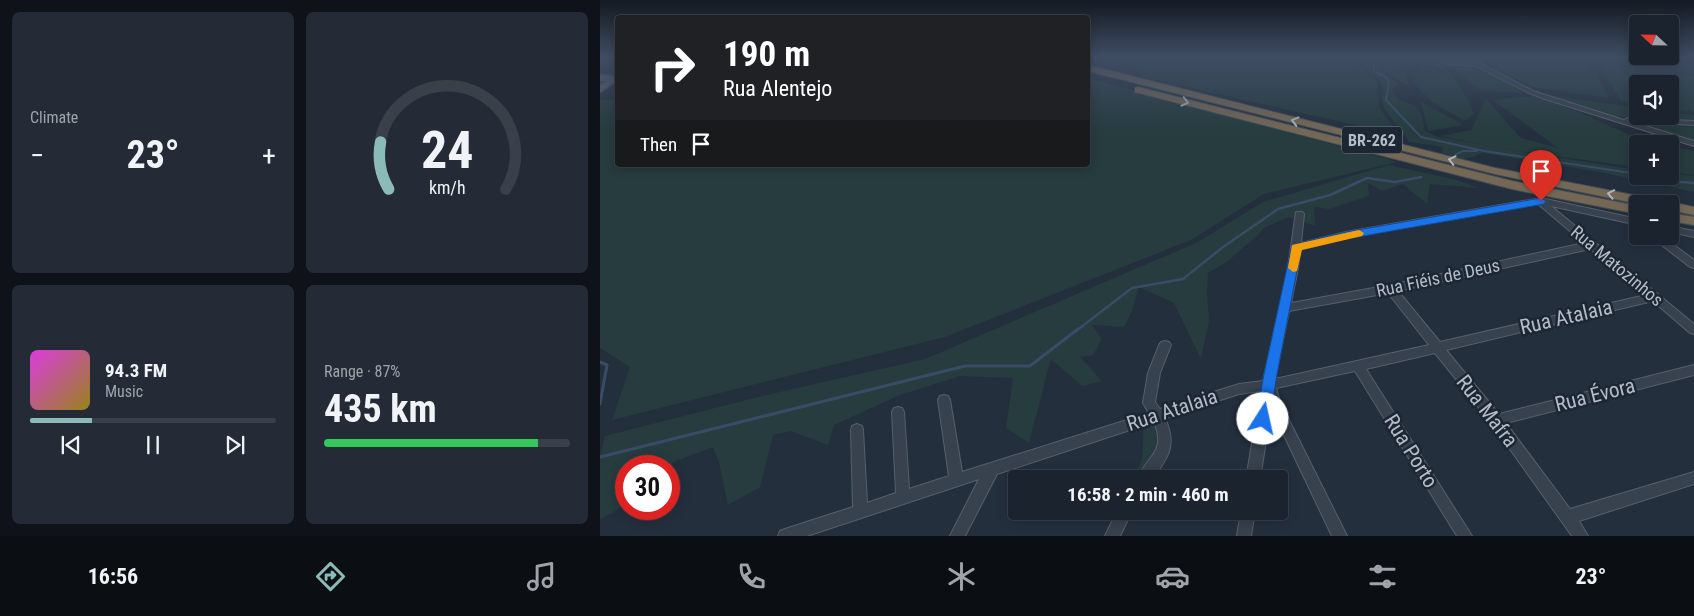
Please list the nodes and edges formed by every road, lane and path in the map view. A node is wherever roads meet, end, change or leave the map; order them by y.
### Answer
1 (610, 82) edge
2 (1111, 82) edge
3 (1144, 82) edge
4 (1514, 82) edge
5 (600, 89) edge
6 (1613, 119) junction
7 (1694, 124) edge
8 (1694, 144) edge
9 (1629, 198) edge
10 (1541, 201) junction
11 (1679, 208) edge
12 (1694, 210) edge
13 (1300, 214) dead end
14 (1629, 217) edge
15 (1629, 218) edge
16 (1679, 218) edge
17 (1694, 221) edge
18 (1679, 231) edge
19 (1694, 234) edge
20 (1592, 245) junction
21 (1667, 245) edge
22 (1296, 247) junction
23 (1694, 265) edge
24 (1390, 289) junction
25 (1655, 297) junction
26 (1284, 308) junction
27 (1694, 330) edge
28 (1165, 345) dead end
29 (1436, 347) junction
30 (1358, 366) junction
31 (1694, 370) edge
32 (1269, 385) junction
33 (944, 400) dead end
34 (898, 412) dead end
35 (1158, 414) junction
36 (1496, 420) junction
37 (857, 430) dead end
38 (1150, 470) edge
39 (1255, 470) edge
40 (991, 471) junction
41 (1694, 478) edge
42 (956, 480) junction
43 (903, 497) junction
44 (860, 510) junction
45 (1567, 517) junction
46 (1120, 520) edge
47 (1247, 520) edge
48 (785, 536) edge
49 (957, 536) edge
50 (1112, 536) edge
51 (1244, 536) edge
52 (1340, 536) edge
53 (1465, 536) edge
54 (1582, 536) edge

1 - 5 main road
2 -> 14 highway, BR-262
9 -> 3 highway, BR-262
4 - 6 street
6 - 7 street
6 - 8 street
10 - 15 street
10 - 20 street, Rua Matozinhos
10 - 22 street
11 - 12 highway
13 - 22 street
16 - 17 highway
18 - 19 street
20 - 24 street, Rua Fiéis de Deus
20 - 25 street, Rua Matozinhos
21 - 23 street
22 - 26 street
24 - 26 street, Rua Fiéis de Deus
24 - 29 street, Rua Mafra
25 - 27 street, Rua Matozinhos
25 - 29 street, Rua Atalaia
26 - 32 street
28 - 35 street
29 - 30 street, Rua Atalaia
29 - 36 street, Rua Mafra
30 - 32 street, Rua Atalaia
30 - 53 street, Rua Porto
31 - 36 street, Rua Évora
32 - 35 street, Rua Atalaia
32 - 39 street
32 - 52 street
33 - 42 street
34 - 43 street
35 - 38 street
35 - 40 street, Rua Atalaia
36 - 45 street, Rua Mafra
37 - 44 street
40 - 42 street, Rua Atalaia
40 - 49 street
41 - 45 street
42 - 43 street, Rua Atalaia
43 - 44 street, Rua Atalaia
44 - 48 street, Rua Atalaia
45 - 54 street, Rua Mafra
46 - 50 street
47 - 51 street

